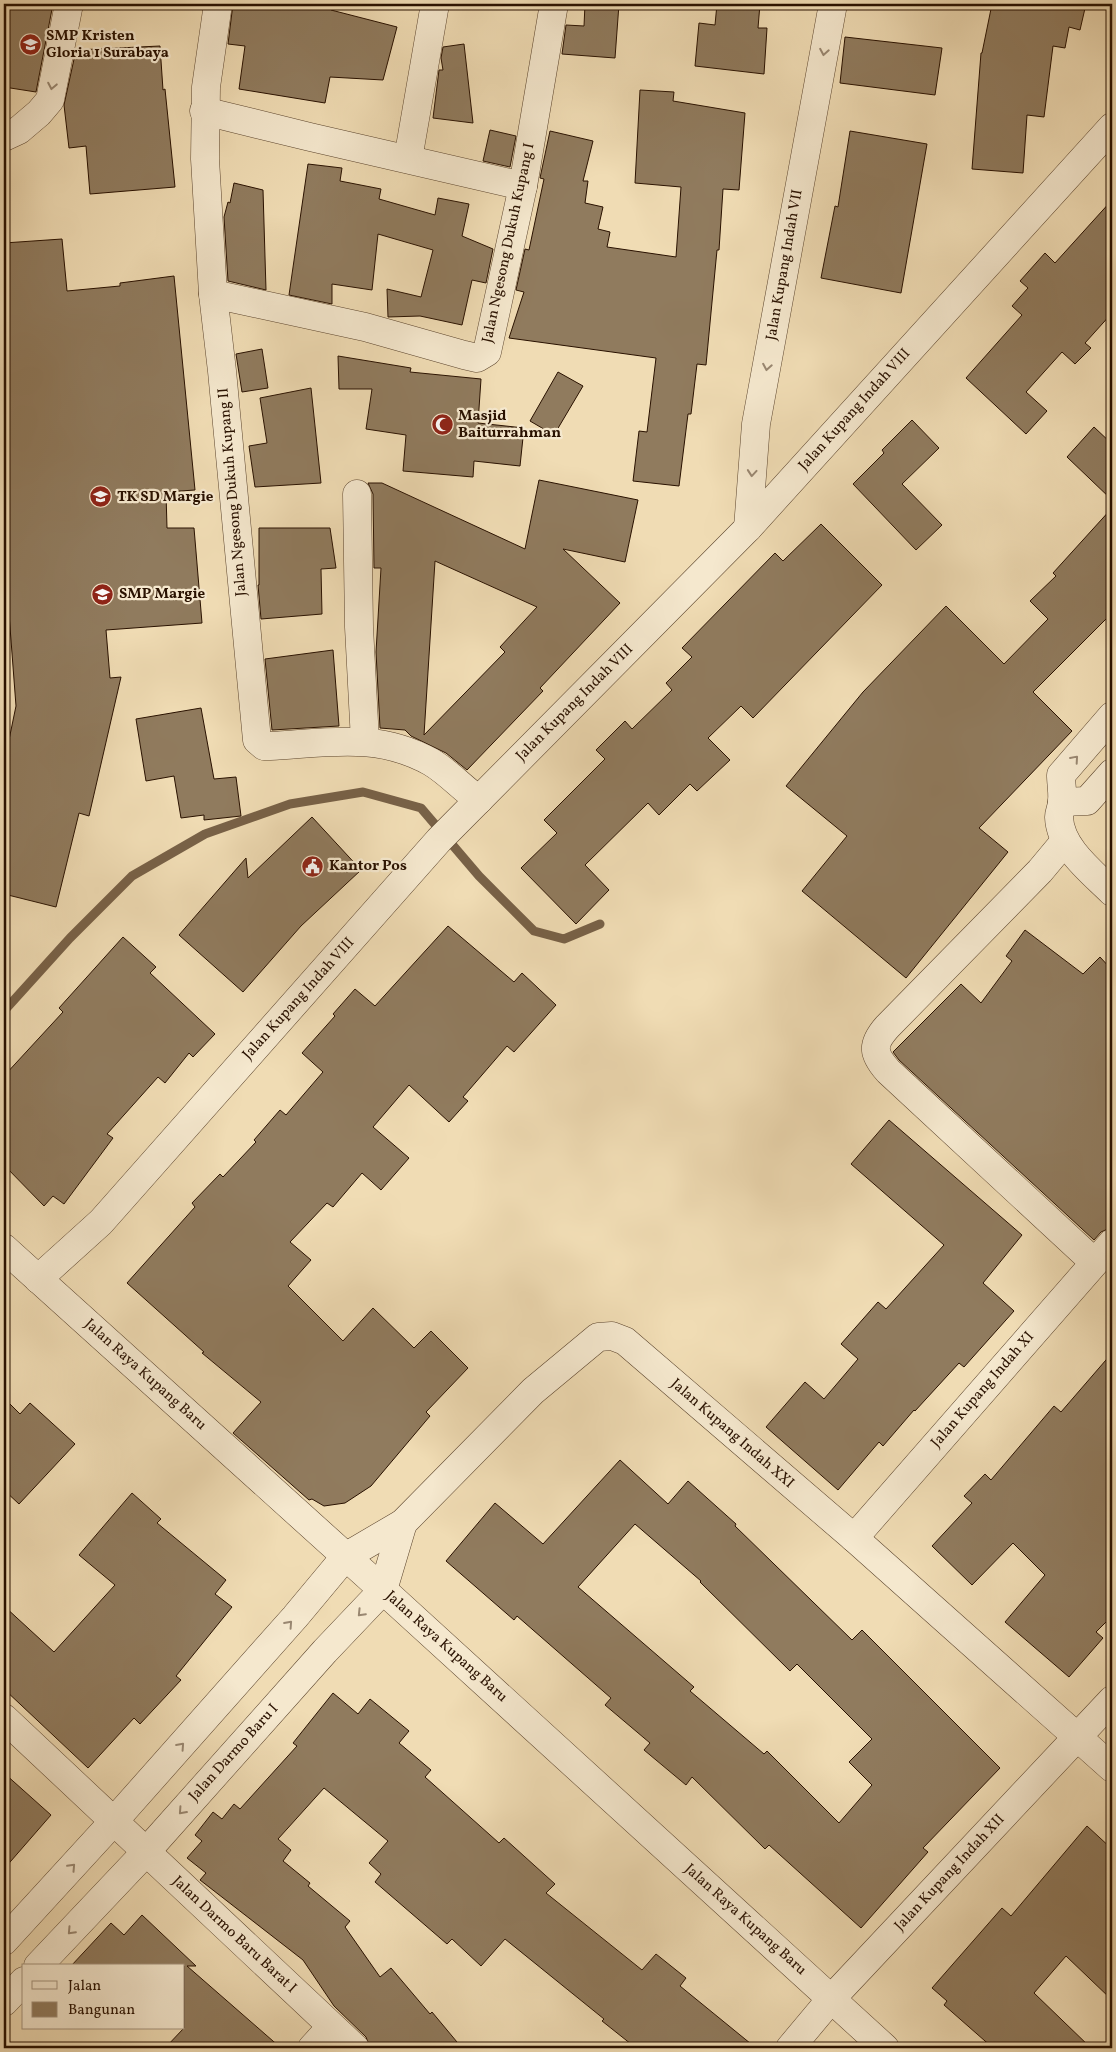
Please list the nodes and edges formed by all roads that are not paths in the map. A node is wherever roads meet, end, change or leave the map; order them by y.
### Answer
1 (69, 4) edge
2 (218, 4) edge
3 (435, 4) edge
4 (554, 4) edge
5 (833, 4) edge
6 (204, 110) junction
7 (1112, 127) edge
8 (4, 137) edge
9 (408, 159) junction
10 (522, 186) junction
11 (213, 294) junction
12 (357, 494) dead end
13 (748, 528) junction
14 (1112, 716) edge
15 (365, 741) junction
16 (1112, 773) edge
17 (479, 800) junction
18 (1062, 802) junction
19 (1066, 841) junction
20 (1112, 892) edge
21 (4, 1248) edge
22 (1103, 1253) edge
23 (38, 1279) junction
24 (403, 1523) junction
25 (854, 1538) junction
26 (345, 1557) junction
27 (383, 1590) junction
28 (1112, 1700) edge
29 (4, 1718) edge
30 (1078, 1737) junction
31 (1112, 1768) edge
32 (114, 1821) junction
33 (145, 1853) junction
34 (4, 1941) edge
35 (40, 1964) edge
36 (22, 1983) edge
37 (831, 1999) junction
38 (4, 2002) edge
39 (332, 2026) junction
40 (312, 2048) edge
41 (355, 2048) edge
42 (790, 2048) edge
43 (885, 2048) edge

1 -> 8 street
2 - 6 street, Jalan Ngesong Dukuh Kupang II
3 - 9 street
4 - 10 street, Jalan Ngesong Dukuh Kupang I
5 -> 13 street, Jalan Kupang Indah VII
6 - 9 street
6 - 11 street, Jalan Ngesong Dukuh Kupang II
7 - 13 street, Jalan Kupang Indah VIII
9 - 10 street
10 - 11 street, Jalan Ngesong Dukuh Kupang I
11 - 15 street, Jalan Ngesong Dukuh Kupang II
12 - 15 street
13 - 17 street, Jalan Kupang Indah VIII
18 -> 14 street
15 - 17 street, Jalan Ngesong Dukuh Kupang II
16 - 18 street
17 - 23 street, Jalan Kupang Indah VIII
18 - 19 street
19 - 20 street
19 - 22 street
21 - 23 street, Jalan Raya Kupang Baru
22 - 25 street, Jalan Kupang Indah XI
23 - 26 street, Jalan Raya Kupang Baru
24 - 25 street, Jalan Kupang Indah XXI
24 - 26 street, Jalan Kupang Indah XXI
24 - 27 street, Jalan Darmo Baru I
25 - 30 street, Jalan Kupang Indah XXI
26 - 27 street, Jalan Raya Kupang Baru
32 -> 26 street
27 -> 33 street, Jalan Darmo Baru I
27 - 37 street, Jalan Raya Kupang Baru
28 - 30 street, Jalan Kupang Indah XII
29 - 32 street, Jalan Darmo Baru Barat I
30 - 31 street, Jalan Kupang Indah XXI
30 - 37 street, Jalan Kupang Indah XII
32 - 33 street, Jalan Darmo Baru Barat I
34 -> 32 street
33 -> 35 street, Jalan Darmo Baru I
33 - 39 street, Jalan Darmo Baru Barat I
36 - 38 street
37 - 42 street, Jalan Kupang Indah XII
37 - 43 street, Jalan Raya Kupang Baru
39 - 40 street
39 - 41 street, Jalan Darmo Baru Barat I

